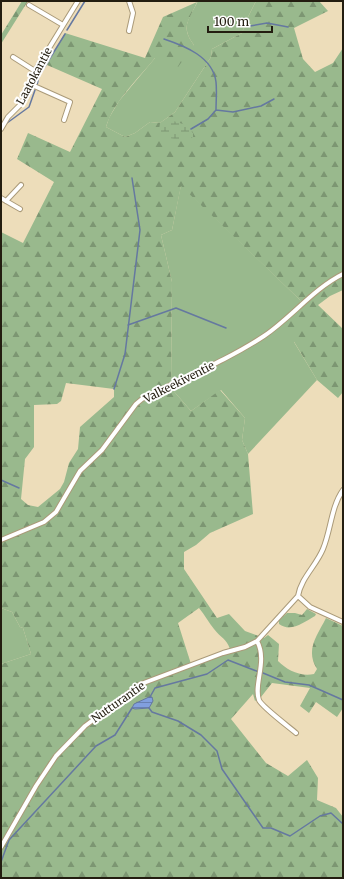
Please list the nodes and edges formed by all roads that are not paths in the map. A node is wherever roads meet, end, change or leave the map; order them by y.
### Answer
1 (78, 1) edge
2 (129, 1) edge
3 (29, 5) dead end
4 (63, 25) junction
5 (129, 31) dead end
6 (13, 56) dead end
7 (35, 71) junction
8 (32, 85) junction
9 (64, 120) dead end
10 (1, 128) edge
11 (21, 185) dead end
12 (1, 198) edge
13 (6, 201) junction
14 (20, 209) dead end
15 (343, 274) edge
16 (343, 490) edge
17 (1, 540) edge
18 (298, 596) junction
19 (343, 622) edge
20 (257, 641) junction
21 (296, 733) dead end
22 (1, 848) edge

1 - 4 street, Laatokantie
2 - 5 street
3 - 4 street
4 - 7 street, Laatokantie
6 - 7 street
7 - 8 street, Laatokantie
8 - 9 street
8 - 10 street, Laatokantie
11 - 13 street
12 - 13 street
13 - 14 street
15 - 17 street, Valkeekiventie
16 - 18 street
18 - 19 street
18 - 20 street, Nutturantie
20 - 21 street
20 - 22 street, Nutturantie

